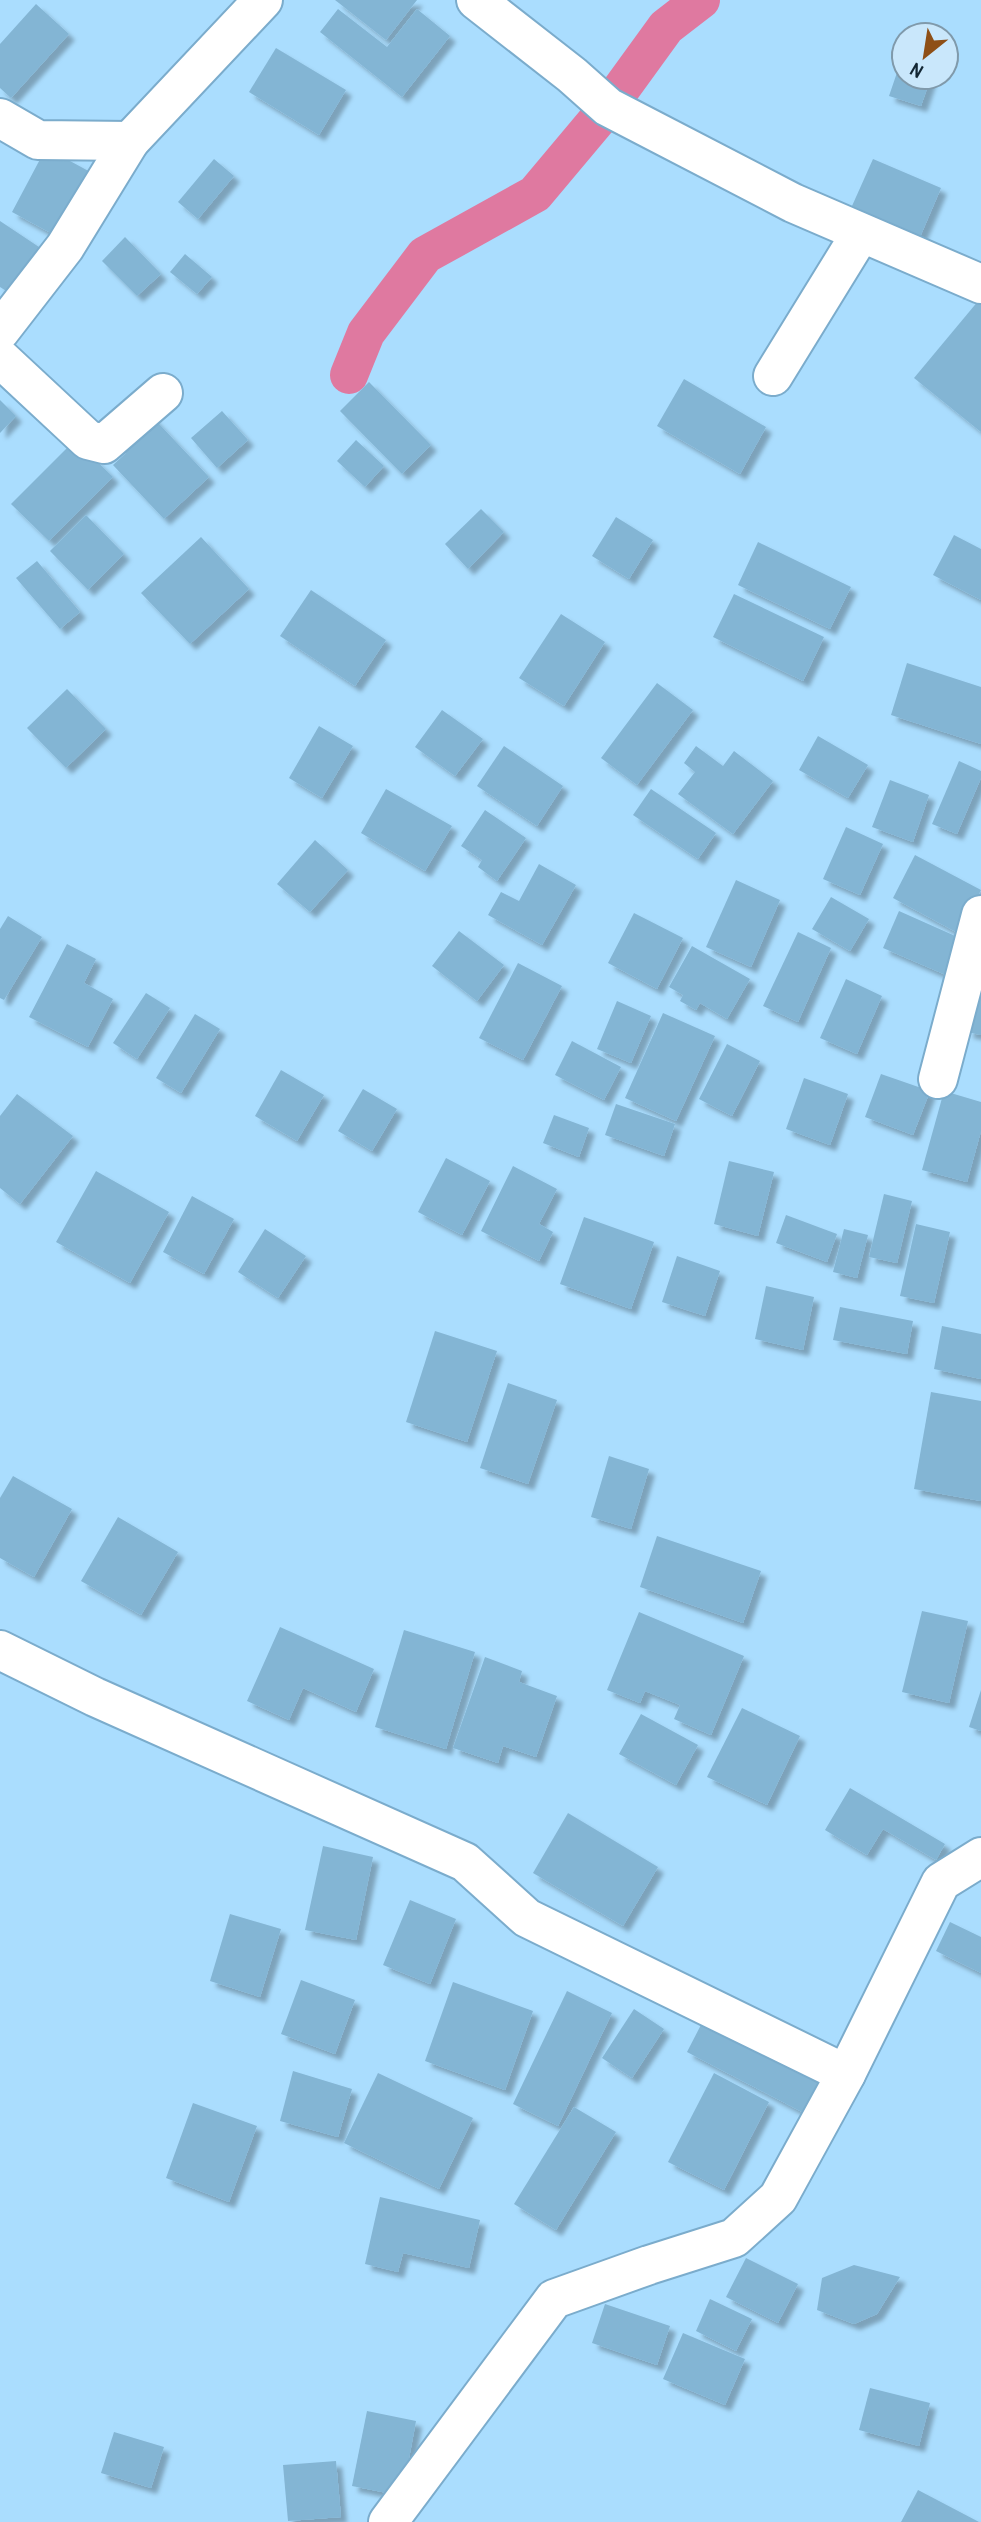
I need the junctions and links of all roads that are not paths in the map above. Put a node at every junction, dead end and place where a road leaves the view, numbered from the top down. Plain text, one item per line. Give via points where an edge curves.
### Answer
1 (263, 0) edge
2 (477, 0) edge
3 (0, 118) edge
4 (130, 141) junction
5 (861, 233) junction
6 (981, 284) edge
7 (0, 331) edge
8 (0, 358) edge
9 (773, 376) dead end
10 (163, 393) dead end
11 (981, 915) edge
12 (937, 1079) dead end
13 (0, 1650) edge
14 (981, 1857) edge
15 (846, 2074) junction
16 (388, 2522) edge

1 - 4 street
2 - 5 street via 608,107
3 - 4 street via 38,140
4 - 7 street via 65,247
5 - 6 street
5 - 9 street
8 - 10 street via 88,440 97,443 104,444
11 - 12 street
13 - 15 street via 465,1862 527,1918
14 - 15 street via 941,1882
15 - 16 street via 778,2198 734,2238 554,2299

